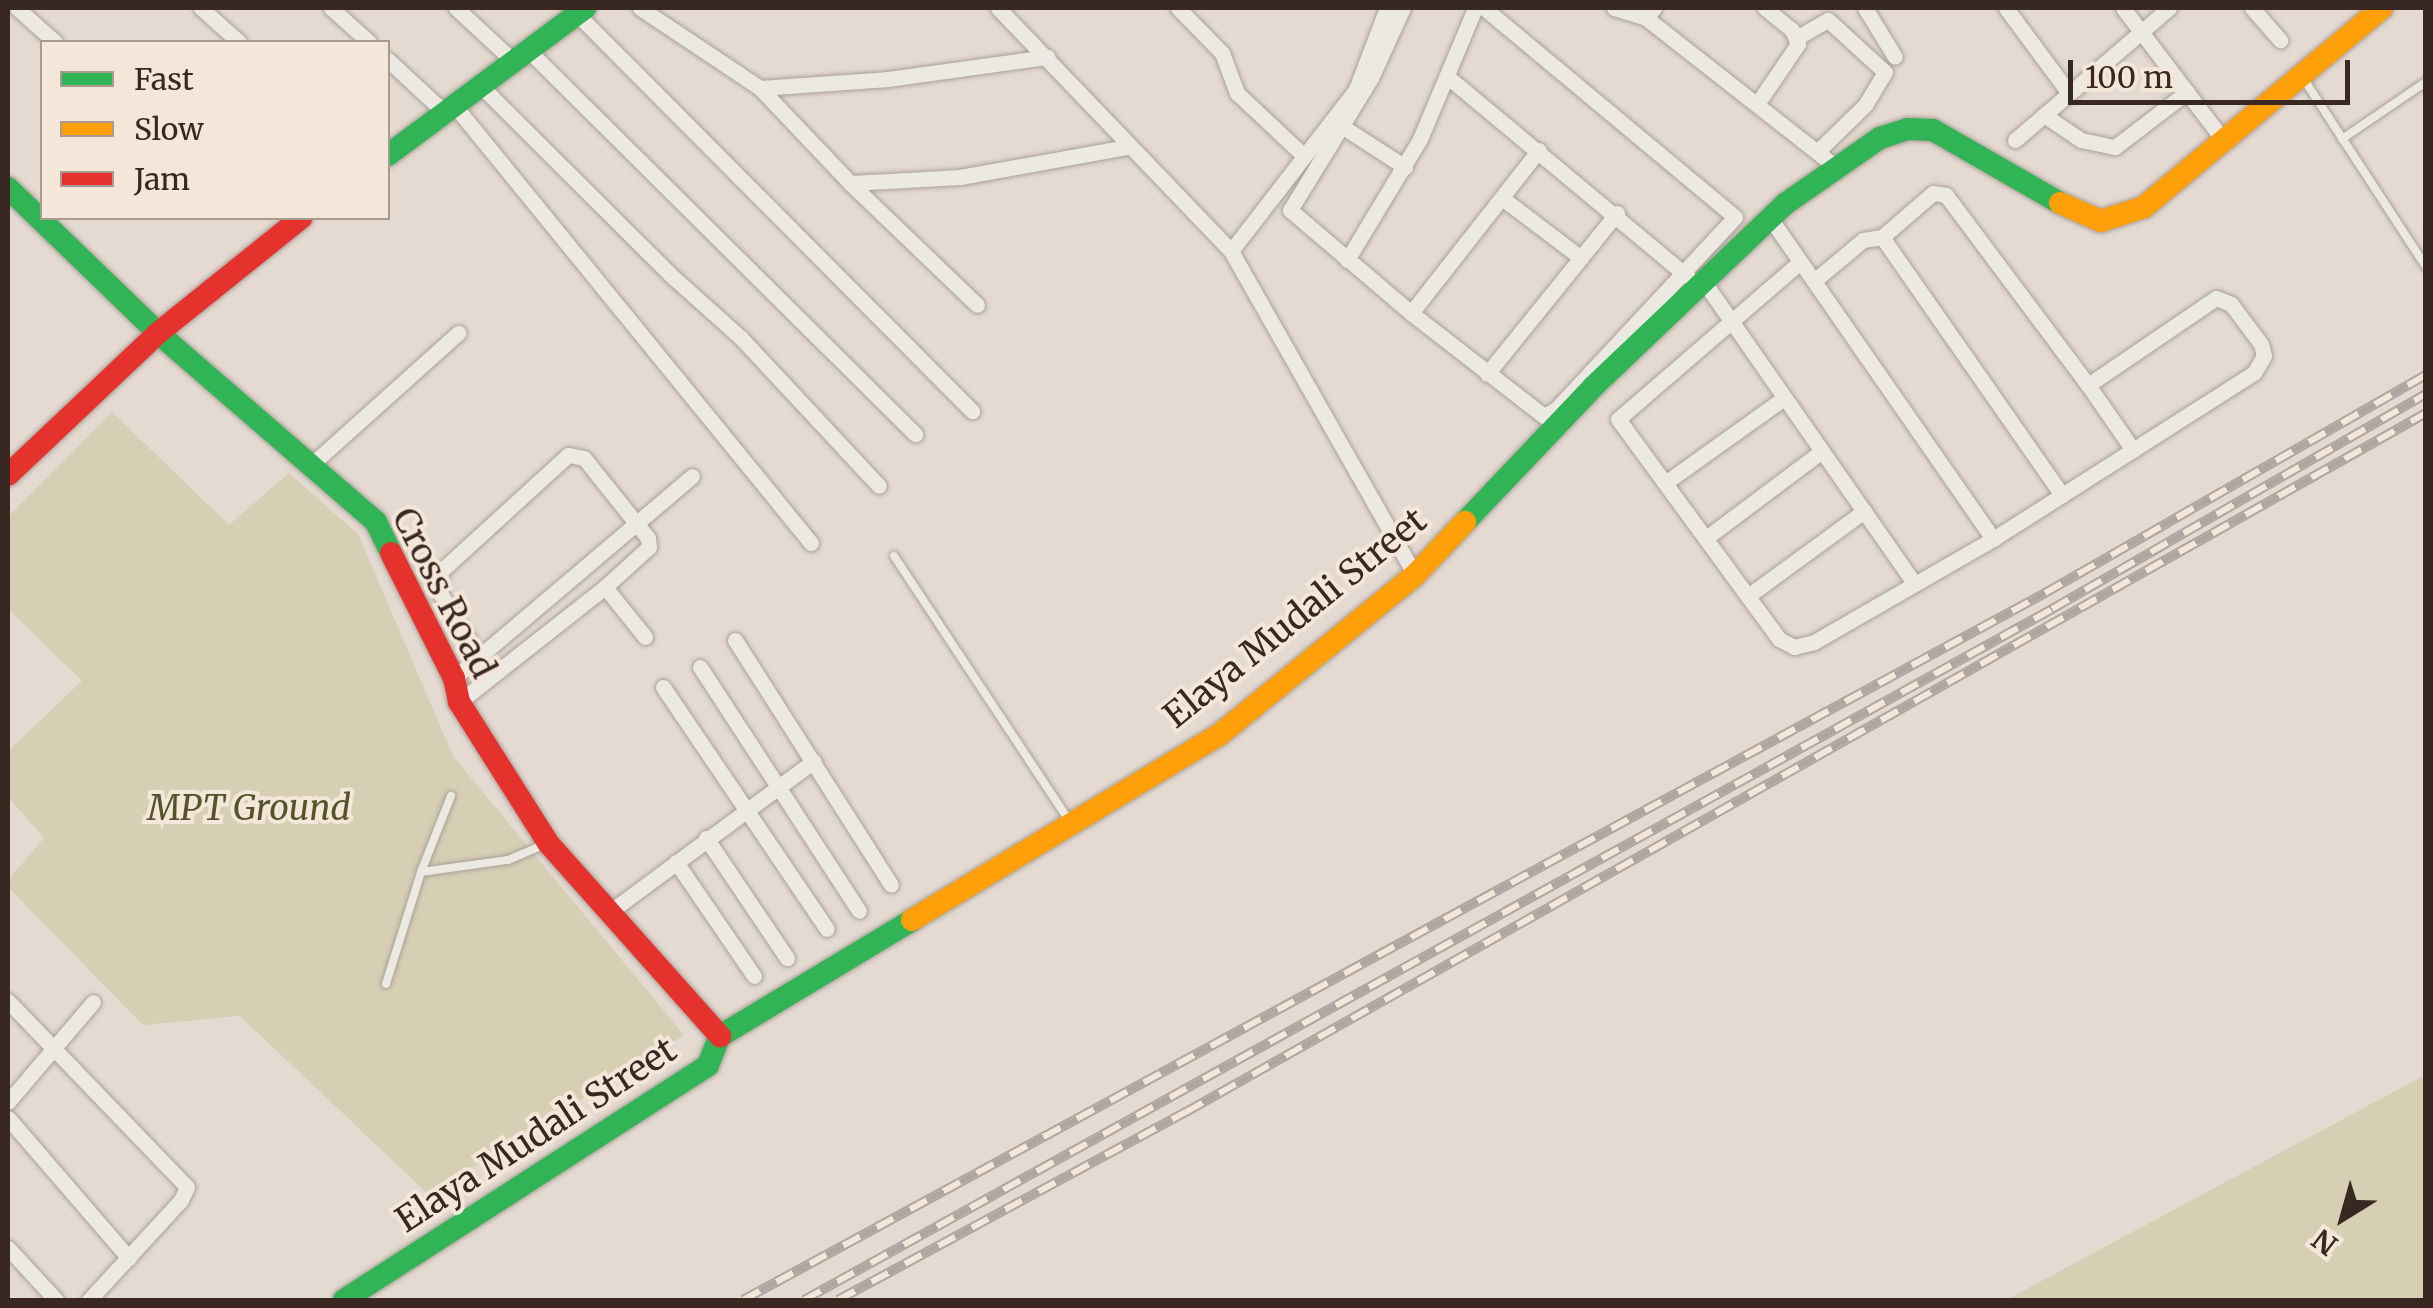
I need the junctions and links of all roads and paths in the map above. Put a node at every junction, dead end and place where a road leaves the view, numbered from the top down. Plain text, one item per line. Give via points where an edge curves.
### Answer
1 (17, 8) edge
2 (331, 8) edge
3 (456, 8) edge
4 (640, 8) edge
5 (998, 8) edge
6 (1178, 8) edge
7 (1388, 8) edge
8 (1403, 8) edge
9 (1475, 8) edge
10 (1484, 8) edge
11 (1614, 8) edge
12 (1865, 8) edge
13 (2006, 8) edge
14 (2124, 8) edge
15 (2168, 8) edge
16 (2252, 8) edge
17 (2382, 8) edge
18 (210, 10) edge
19 (578, 10) edge
20 (1778, 11) edge
21 (1650, 13) edge
22 (2141, 30) junction
23 (1798, 37) junction
24 (53, 40) edge
25 (236, 40) edge
26 (367, 40) edge
27 (2280, 40) dead end
28 (519, 54) junction
29 (1047, 57) junction
30 (1896, 57) dead end
31 (390, 62) edge
32 (2301, 75) junction
33 (1449, 78) junction
34 (2426, 82) edge
35 (481, 86) junction
36 (760, 88) junction
37 (2187, 92) junction
38 (2069, 93) junction
39 (1757, 104) junction
40 (448, 108) junction
41 (2044, 115) junction
42 (1343, 127) junction
43 (2342, 138) junction
44 (2015, 140) dead end
45 (2224, 141) junction
46 (1126, 147) junction
47 (1539, 150) junction
48 (1818, 150) junction
49 (390, 153) edge
50 (1304, 156) junction
51 (1405, 167) junction
52 (1837, 168) junction
53 (850, 182) junction
54 (8, 188) edge
55 (1502, 198) junction
56 (1617, 213) junction
57 (1770, 218) junction
58 (40, 219) edge
59 (41, 220) edge
60 (298, 220) edge
61 (1882, 237) junction
62 (1231, 251) junction
63 (1580, 258) junction
64 (1347, 260) junction
65 (1800, 262) junction
66 (2426, 267) edge
67 (1695, 280) junction
68 (1814, 281) junction
69 (978, 305) dead end
70 (1412, 313) junction
71 (1732, 321) junction
72 (158, 332) junction
73 (458, 333) dead end
74 (1486, 374) junction
75 (2088, 385) junction
76 (1784, 398) junction
77 (972, 411) dead end
78 (915, 434) dead end
79 (2133, 450) junction
80 (1822, 451) junction
81 (311, 465) junction
82 (8, 475) edge
83 (692, 476) dead end
84 (1665, 483) junction
85 (879, 486) dead end
86 (2062, 495) junction
87 (1864, 512) junction
88 (636, 525) junction
89 (1706, 538) junction
90 (1993, 539) junction
91 (811, 543) dead end
92 (894, 556) dead end
93 (1415, 575) junction
94 (1914, 584) junction
95 (606, 587) junction
96 (1748, 596) junction
97 (645, 637) dead end
98 (735, 640) dead end
99 (481, 658) junction
100 (700, 668) dead end
101 (491, 676) junction
102 (454, 678) junction
103 (663, 687) dead end
104 (459, 702) junction
105 (814, 761) junction
106 (780, 786) junction
107 (451, 796) dead end
108 (748, 808) junction
109 (1072, 824) junction
110 (706, 838) junction
111 (548, 843) junction
112 (676, 862) junction
113 (421, 872) junction
114 (892, 885) dead end
115 (611, 910) junction
116 (859, 911) dead end
117 (827, 929) dead end
118 (786, 958) dead end
119 (754, 976) dead end
120 (386, 984) dead end
121 (8, 1001) edge
122 (93, 1002) dead end
123 (720, 1036) junction
124 (52, 1051) junction
125 (8, 1102) edge
126 (8, 1118) edge
127 (8, 1248) edge
128 (129, 1258) junction
129 (56, 1300) edge
130 (89, 1300) edge
131 (344, 1300) edge

1 - 24 street
2 - 26 street
3 - 28 street
4 - 36 street
5 - 29 street
6 - 50 street via 1222,53 1238,93
7 - 50 street via 1356,89
8 - 42 street
9 - 33 street
10 - 67 street via 1734,217
11 - 21 street
12 - 30 street
13 - 38 street
14 - 22 street
15 - 22 street
16 - 27 street
17 - 32 street, Elaya Mudali Street
18 - 25 street
19 - 28 street
19 - 77 street
20 - 23 street
21 - 39 street
22 - 37 street
22 - 38 street
23 - 39 street
23 - 48 street via 1828,20 1885,72 1866,104
28 - 35 street
28 - 78 street
29 - 36 street via 888,80
29 - 46 street
31 - 40 street
32 - 43 lane
32 - 45 street, Elaya Mudali Street
33 - 47 street
33 - 51 street
34 - 43 lane
35 - 40 street
35 - 85 street via 742,338
36 - 53 street
37 - 41 street via 2115,147 2082,140
37 - 45 street
38 - 41 street
39 - 48 street
40 - 49 street
40 - 91 street
41 - 44 street
42 - 51 street
42 - 64 street via 1290,210
43 - 66 lane
45 - 52 street, Elaya Mudali Street via 2144,207 2101,221 1932,130 1880,138
46 - 53 street via 960,176
46 - 62 street
47 - 55 street
47 - 56 street
48 - 52 street
50 - 62 street
51 - 64 street
52 - 57 street, Elaya Mudali Street
53 - 69 street
54 - 58 street, Cross Road
55 - 63 street
55 - 70 street
56 - 63 street
56 - 67 street
57 - 65 street
57 - 67 street, Elaya Mudali Street
59 - 72 street, Cross Road
60 - 72 street
61 - 68 street via 1863,240
61 - 75 street via 1934,194 1953,200
61 - 86 street
62 - 93 street
63 - 74 street
64 - 70 street
65 - 68 street
65 - 71 street
67 - 71 street
67 - 74 street via 1549,414 1538,414
67 - 93 street, Elaya Mudali Street
68 - 90 street
70 - 74 street
71 - 76 street
71 - 84 street via 1618,418
72 - 81 street, Cross Road
72 - 82 street
73 - 81 street
75 - 79 street
75 - 79 street via 2216,298 2231,304 2261,344 2264,356 2254,373
76 - 80 street
76 - 84 street
79 - 86 street
80 - 87 street
80 - 89 street
81 - 102 street, Cross Road via 376,522
83 - 88 street
84 - 89 street
86 - 90 street
87 - 94 street
87 - 96 street
88 - 95 street via 649,547
88 - 99 street
88 - 99 street via 584,458 568,456 441,571 440,594
89 - 96 street
90 - 94 street
92 - 109 lane
93 - 109 street, Elaya Mudali Street via 1218,735
94 - 96 street via 1794,647 1779,638
95 - 97 street
95 - 101 street
98 - 105 street
99 - 101 street
99 - 102 street
100 - 106 street
101 - 104 street
102 - 104 street, Cross Road
103 - 108 street
104 - 111 street, Cross Road
105 - 106 street
105 - 114 street
106 - 108 street
106 - 116 street
107 - 113 lane
108 - 110 street
108 - 117 street
109 - 123 street, Elaya Mudali Street
110 - 112 street
110 - 118 street
111 - 113 lane via 508,860
111 - 115 street, Cross Road
112 - 115 street
112 - 119 street
113 - 120 lane
115 - 123 street, Cross Road
121 - 124 street
122 - 124 street
123 - 131 street, Elaya Mudali Street via 708,1064
124 - 125 street
124 - 128 street via 187,1187
126 - 128 street
127 - 129 street
128 - 130 street

